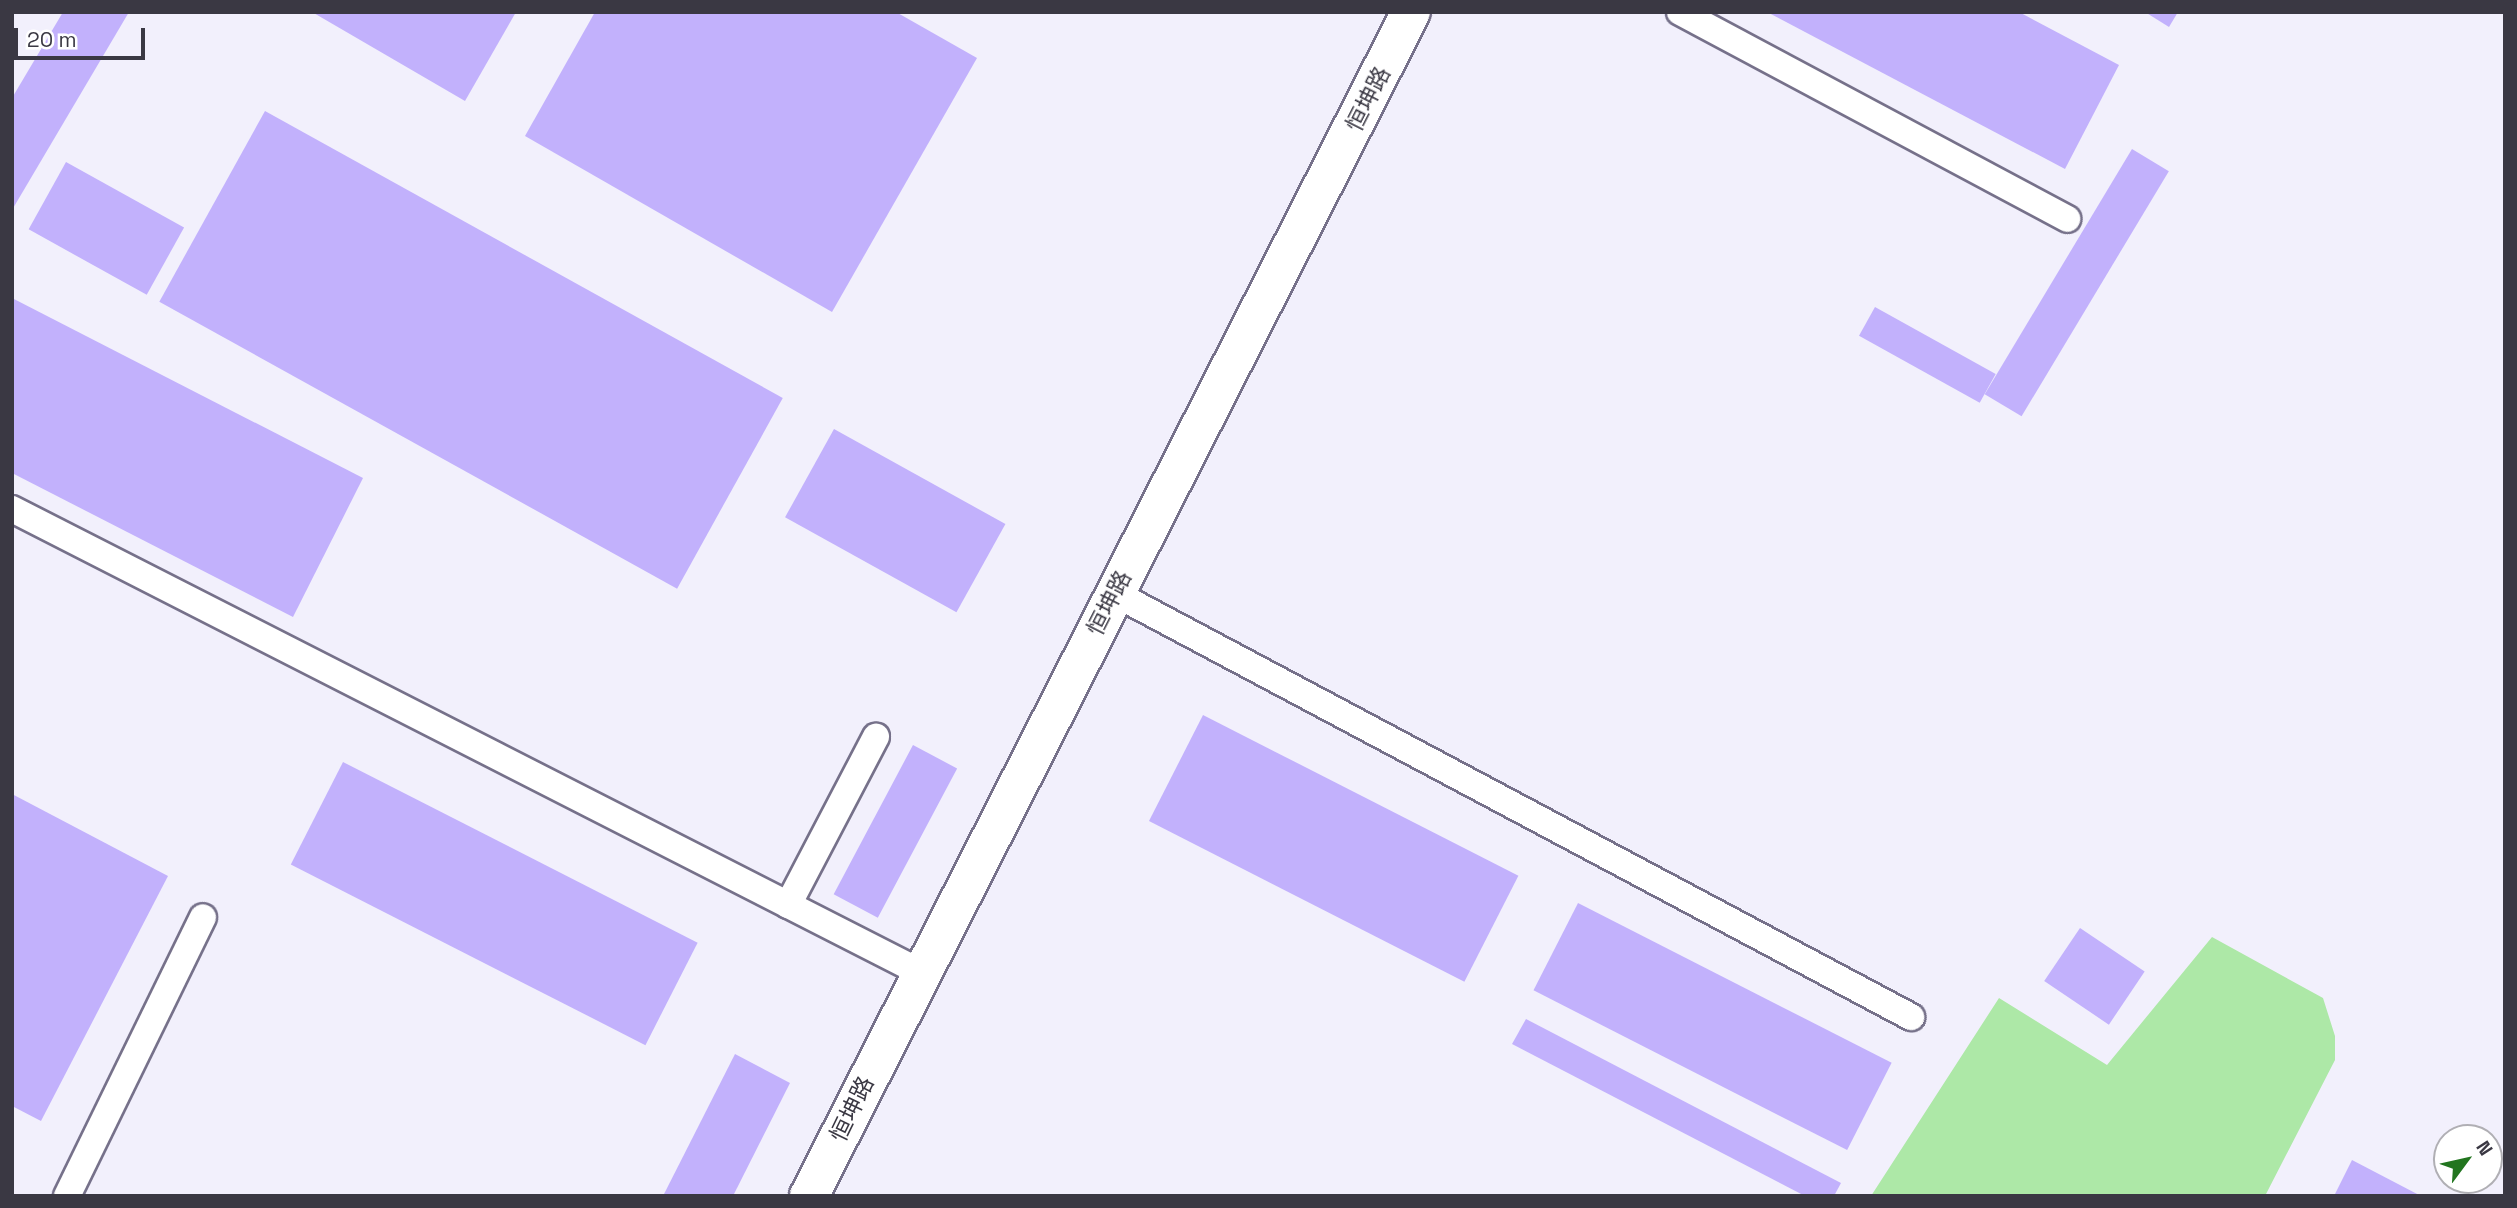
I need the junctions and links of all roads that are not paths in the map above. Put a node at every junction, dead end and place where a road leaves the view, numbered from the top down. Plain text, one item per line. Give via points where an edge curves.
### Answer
1 (1411, 12) edge
2 (1680, 12) edge
3 (2067, 219) dead end
4 (12, 509) edge
5 (1114, 593) junction
6 (876, 737) dead end
7 (788, 905) junction
8 (203, 917) dead end
9 (920, 972) junction
10 (1911, 1017) dead end
11 (67, 1196) edge
12 (809, 1196) edge

1 - 5 street, 恒坤路
2 - 3 lane
4 - 7 lane
5 - 9 street, 恒坤路
5 - 10 lane
6 - 7 lane
7 - 9 lane
8 - 11 lane
9 - 12 street, 恒坤路

